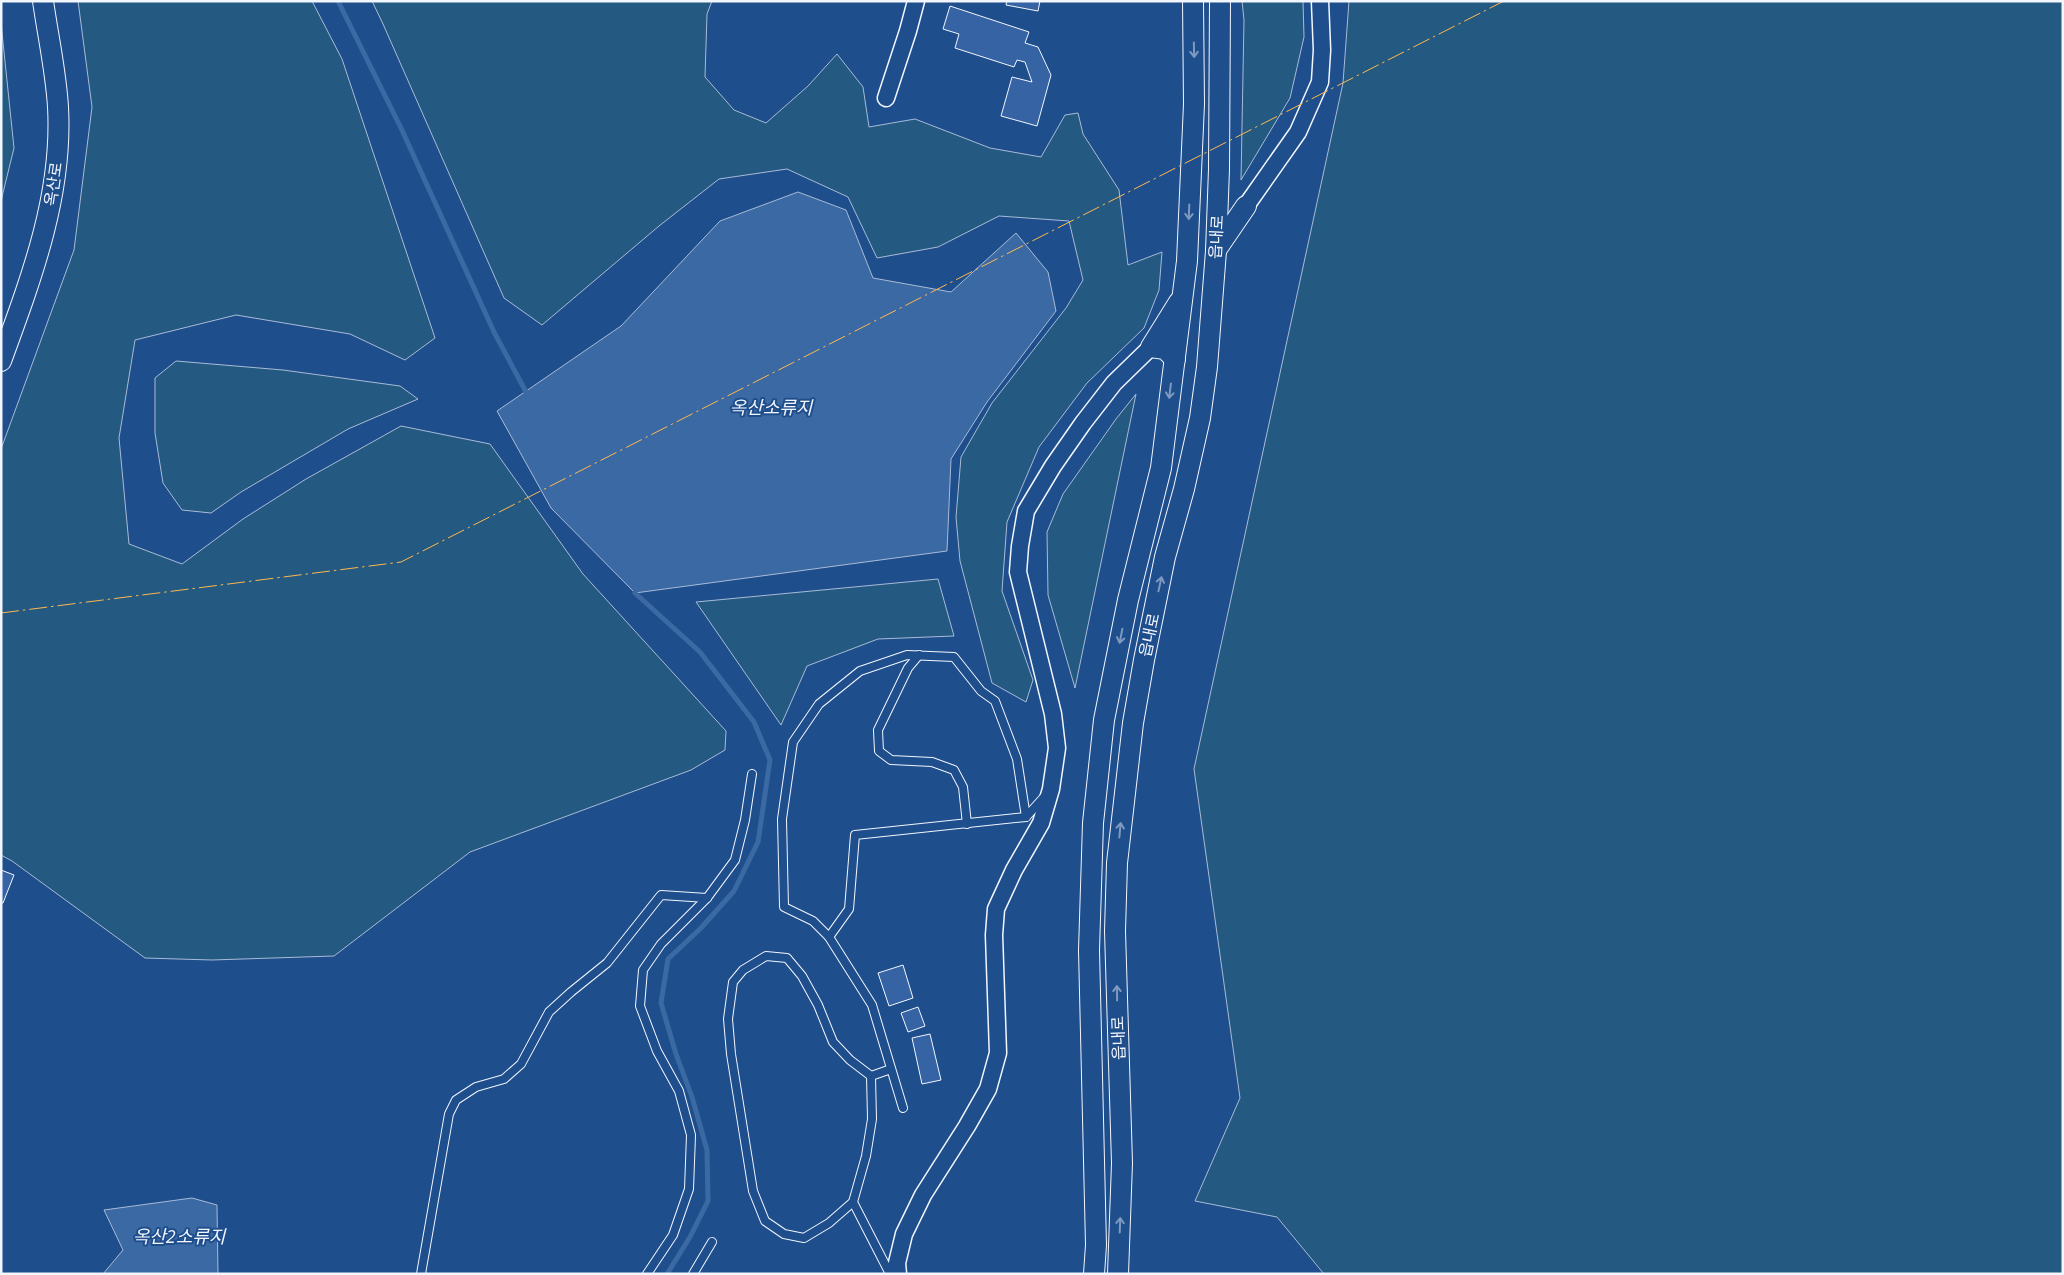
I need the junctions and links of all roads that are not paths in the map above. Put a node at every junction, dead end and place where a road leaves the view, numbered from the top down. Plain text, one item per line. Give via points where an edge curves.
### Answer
1 (43, 1) edge
2 (916, 1) edge
3 (1193, 1) edge
4 (1220, 1) edge
5 (1320, 1) edge
6 (886, 98) dead end
7 (1217, 206) junction
8 (1246, 206) junction
9 (1216, 251) junction
10 (1183, 297) junction
11 (1151, 347) junction
12 (1175, 359) junction
13 (1, 361) edge
14 (919, 655) junction
15 (752, 774) dead end
16 (1051, 789) junction
17 (1026, 817) junction
18 (967, 824) junction
19 (707, 898) junction
20 (829, 937) junction
21 (891, 1069) junction
22 (871, 1076) junction
23 (902, 1108) dead end
24 (853, 1202) junction
25 (712, 1242) dead end
26 (1096, 1245) junction
27 (421, 1274) edge
28 (647, 1274) edge
29 (693, 1274) edge
30 (890, 1274) edge
31 (898, 1274) edge
32 (1079, 1274) edge
33 (1094, 1274) edge
34 (1118, 1274) edge

1 - 13 street, 옥산로 via 58,106 58,147 42,245
2 - 6 street
3 -> 10 street, 읍내로 via 1194,104
4 - 7 street, 읍내로
5 - 8 street via 1320,82 1298,132
7 - 8 street
7 - 9 street, 읍내로
8 - 9 street
34 -> 9 street, 읍내로 via 1122,1163 1115,931 1117,863 1133,723 1144,660 1165,557 1200,418
10 - 11 street
10 - 12 street, 읍내로
11 - 12 street via 1165,349
11 - 16 street via 1114,383 1083,423 1026,511 1018,572 1053,714 1057,748
12 -> 26 street, 읍내로 via 1160,468 1128,600 1104,720 1093,822 1089,950
14 - 17 lane via 954,657 981,691 995,701 1018,759
14 - 18 lane via 908,668 878,730 878,751 891,760 932,762 954,770 963,787
14 - 20 lane via 907,655 860,671 819,704 793,742 782,819 784,907 813,921
15 - 19 lane via 735,860
16 - 17 lane
16 - 31 street via 1041,823 996,909 998,1053 988,1089 923,1195 904,1234 897,1263
17 - 18 lane
18 - 20 lane via 854,835 849,909
19 - 27 lane via 661,895 607,963 550,1012 521,1064 504,1079 476,1087 456,1100 449,1114
19 - 28 lane via 661,944 643,970 640,1006 657,1051 679,1091 691,1135 689,1190 673,1235
20 - 21 lane via 872,1005
21 - 22 lane
21 - 23 lane
22 - 24 lane via 872,1119
22 - 24 lane via 833,1042 806,983 787,958 766,956 743,970 733,982 728,1019 731,1054 753,1191 765,1221 784,1234 804,1238 829,1223
24 - 30 lane
25 - 29 lane
26 - 32 street
26 - 33 street, 읍내로

